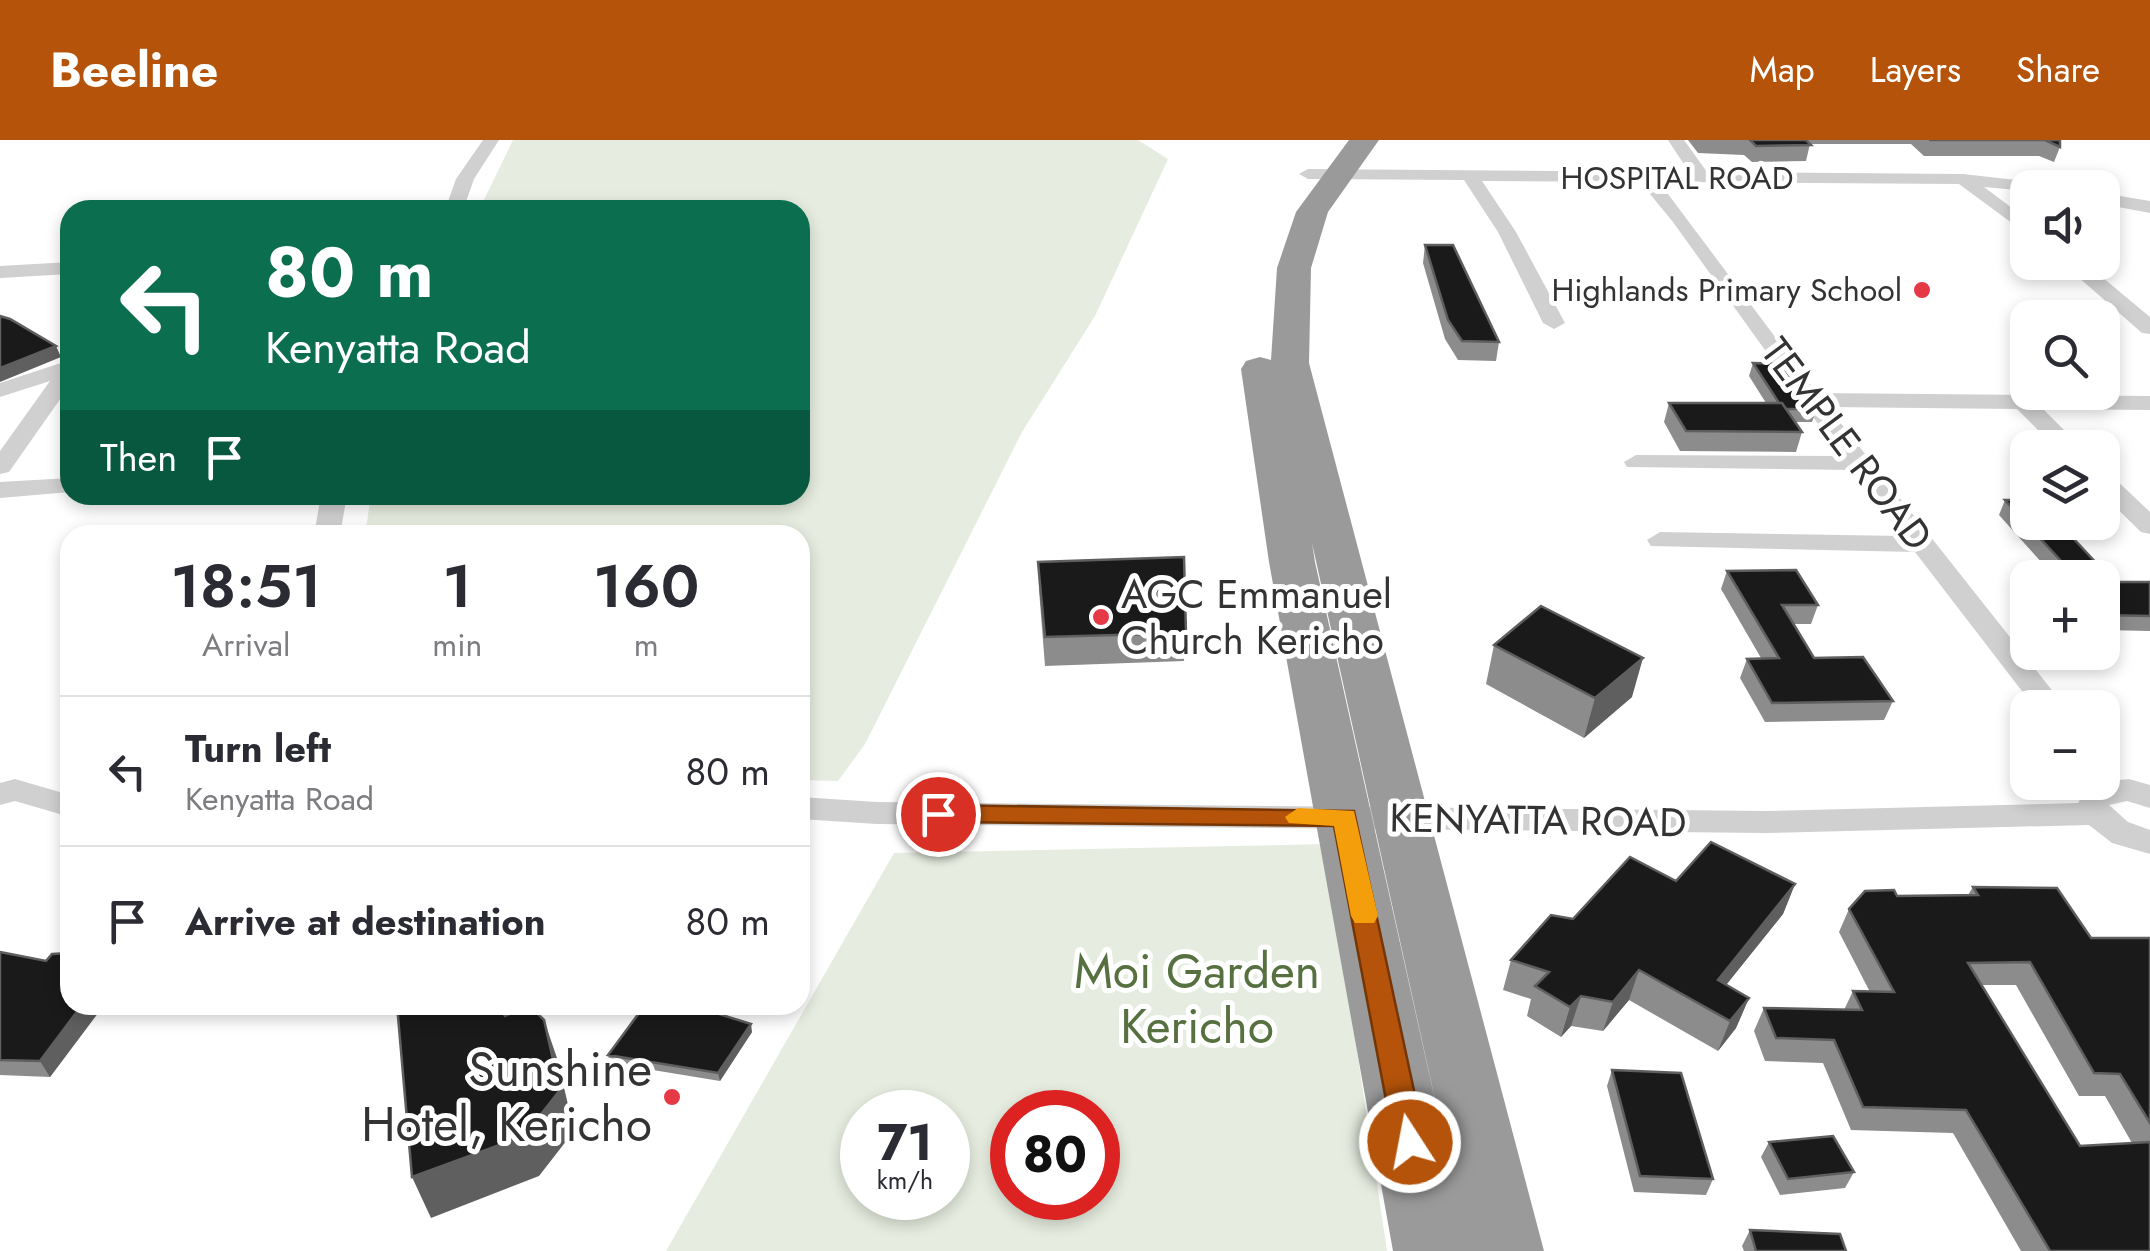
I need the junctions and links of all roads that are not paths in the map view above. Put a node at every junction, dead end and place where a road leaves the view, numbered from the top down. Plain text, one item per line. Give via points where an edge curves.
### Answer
1 (491, 140) edge
2 (1676, 140) edge
3 (1335, 157) edge
4 (1471, 176) junction
5 (1646, 178) junction
6 (1702, 178) junction
7 (1963, 180) junction
8 (2010, 185) edge
9 (458, 200) edge
10 (2120, 201) edge
11 (2150, 207) edge
12 (2010, 215) edge
13 (60, 269) edge
14 (0, 272) edge
15 (2092, 280) edge
16 (1554, 323) dead end
17 (2150, 328) edge
18 (60, 370) edge
19 (60, 383) edge
20 (0, 390) edge
21 (1810, 400) junction
22 (2120, 402) edge
23 (2150, 402) edge
24 (2010, 404) edge
25 (2031, 410) edge
26 (2052, 430) edge
27 (1636, 462) dead end
28 (1859, 462) junction
29 (0, 468) edge
30 (60, 486) edge
31 (0, 490) edge
32 (2120, 497) edge
33 (2150, 526) edge
34 (1660, 540) dead end
35 (1923, 544) junction
36 (2037, 690) edge
37 (0, 794) edge
38 (2120, 794) edge
39 (2150, 797) edge
40 (2015, 800) edge
41 (2107, 800) edge
42 (60, 803) edge
43 (810, 809) edge
44 (1345, 817) junction
45 (1404, 819) junction
46 (2150, 842) edge
47 (1432, 1251) edge
48 (1506, 1251) edge

1 - 9 street
2 - 6 street
3 - 4 street, HOSPITAL ROAD
3 - 44 highway via 1264,266 1256,310 1280,497
3 - 45 highway via 1294,268 1290,363
4 - 5 street, HOSPITAL ROAD
4 - 16 street
5 - 6 street, HOSPITAL ROAD
5 - 21 street, TEMPLE ROAD
6 - 7 street, HOSPITAL ROAD
7 - 8 street, HOSPITAL ROAD
7 - 12 street
10 - 11 street
13 - 14 street
15 - 17 street
18 - 20 street
19 - 29 street
21 - 24 street
21 - 28 street, TEMPLE ROAD
22 - 23 street
25 - 26 street
27 - 28 street
28 - 35 street, TEMPLE ROAD
30 - 31 street
32 - 33 street
34 - 35 street
35 - 36 street, TEMPLE ROAD
37 - 42 street via 15,790
38 - 39 street, KENYATTA ROAD
40 - 45 street, KENYATTA ROAD via 1766,822
41 - 46 street via 2114,830
43 - 44 street, KENYATTA ROAD
44 - 45 street, KENYATTA ROAD
44 - 47 highway
45 - 48 highway

